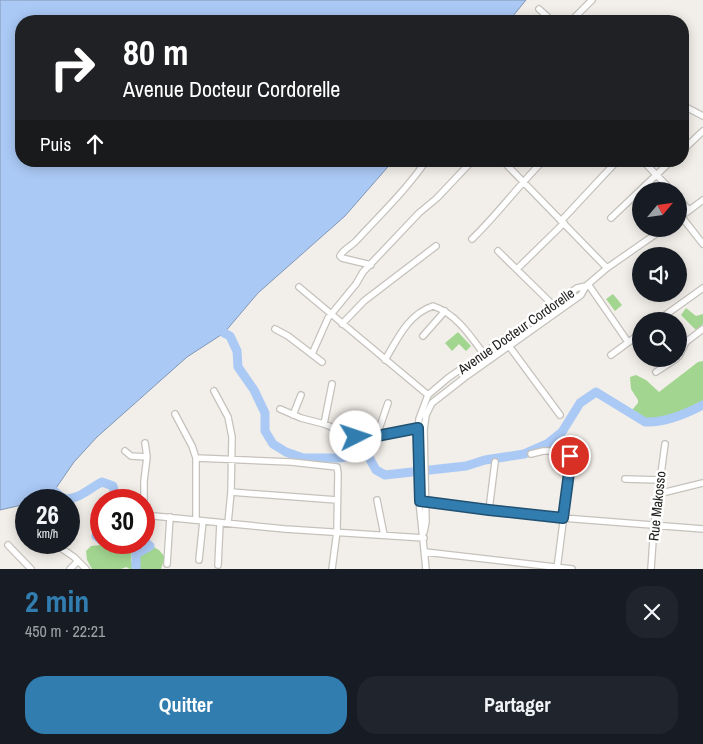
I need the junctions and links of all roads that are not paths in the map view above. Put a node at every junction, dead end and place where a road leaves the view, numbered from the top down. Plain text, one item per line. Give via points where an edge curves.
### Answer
1 (592, 0) edge
2 (539, 9) dead end
3 (546, 15) edge
4 (577, 15) edge
5 (689, 109) edge
6 (703, 116) edge
7 (703, 131) edge
8 (689, 144) edge
9 (422, 167) edge
10 (466, 167) edge
11 (509, 167) edge
12 (537, 167) edge
13 (612, 167) edge
14 (649, 167) edge
15 (665, 167) edge
16 (656, 175) junction
17 (523, 182) junction
18 (663, 182) edge
19 (703, 200) edge
20 (689, 210) edge
21 (612, 218) dead end
22 (562, 222) junction
23 (688, 226) edge
24 (650, 238) edge
25 (472, 239) dead end
26 (703, 244) edge
27 (436, 246) dead end
28 (498, 251) dead end
29 (371, 265) junction
30 (607, 268) junction
31 (517, 269) junction
32 (587, 285) junction
33 (300, 287) dead end
34 (703, 288) edge
35 (552, 304) junction
36 (445, 311) junction
37 (670, 312) edge
38 (331, 314) junction
39 (342, 324) junction
40 (703, 329) edge
41 (275, 330) dead end
42 (423, 336) dead end
43 (632, 339) edge
44 (687, 341) edge
45 (628, 342) junction
46 (509, 346) junction
47 (483, 353) junction
48 (312, 354) junction
49 (610, 355) dead end
50 (385, 360) junction
51 (322, 362) dead end
52 (664, 367) edge
53 (656, 372) dead end
54 (332, 384) dead end
55 (214, 391) dead end
56 (301, 395) dead end
57 (428, 395) junction
58 (388, 402) dead end
59 (280, 409) dead end
60 (176, 414) dead end
61 (293, 415) junction
62 (560, 415) dead end
63 (324, 424) junction
64 (418, 428) junction
65 (377, 436) junction
66 (146, 443) dead end
67 (665, 444) dead end
68 (125, 451) dead end
69 (531, 454) dead end
70 (147, 457) junction
71 (196, 458) junction
72 (232, 458) junction
73 (495, 462) dead end
74 (422, 465) junction
75 (625, 479) dead end
76 (660, 480) junction
77 (703, 482) edge
78 (231, 492) junction
79 (658, 494) junction
80 (337, 500) junction
81 (377, 500) dead end
82 (422, 501) junction
83 (489, 510) junction
84 (170, 517) junction
85 (563, 518) junction
86 (196, 520) junction
87 (203, 521) junction
88 (220, 523) junction
89 (228, 523) junction
90 (654, 526) junction
91 (703, 529) edge
92 (336, 531) junction
93 (384, 535) junction
94 (423, 536) junction
95 (8, 545) dead end
96 (425, 552) junction
97 (68, 554) edge
98 (199, 560) dead end
99 (78, 561) junction
100 (167, 564) dead end
101 (218, 564) dead end
102 (557, 568) edge
103 (31, 569) edge
104 (70, 569) edge
105 (86, 569) edge
106 (332, 569) edge
107 (426, 569) edge
108 (572, 569) edge
109 (651, 569) edge

1 - 4 street
2 - 3 street
5 - 6 street
7 - 8 street
9 - 29 street via 408,187 355,243 341,253 342,258
10 - 29 street via 413,218
11 - 17 street
12 - 17 street
13 - 22 street
14 - 16 street
15 - 16 street
16 - 18 street
16 - 21 street
17 - 22 street
17 - 25 street
19 - 20 street
22 - 30 street
22 - 31 street
23 - 26 street
24 - 30 street, Avenue Docteur Cordorelle
27 - 39 street via 364,301
28 - 31 street
29 - 38 street
30 - 32 street, Avenue Docteur Cordorelle
31 - 35 street
32 - 35 street, Avenue Docteur Cordorelle
32 - 45 street
32 - 46 street via 581,295
33 - 38 street
34 - 37 street
35 - 47 street, Avenue Docteur Cordorelle
36 - 42 street
36 - 47 street
36 - 50 street via 433,306 413,318
38 - 39 street
38 - 48 street
39 - 50 street
40 - 44 street
41 - 48 street
43 - 45 street
45 - 49 street
46 - 62 street
46 - 74 street via 432,403 425,422
47 - 57 street, Avenue Docteur Cordorelle
48 - 51 street
50 - 57 street
52 - 53 street
54 - 63 street
55 - 72 street via 231,428
56 - 61 street
57 - 64 street
58 - 65 street
59 - 61 street
60 - 71 street
61 - 63 street
63 - 65 street via 356,437
64 - 65 street
64 - 74 street
66 - 70 street
67 - 76 street, Rue Makosso
68 - 70 street via 131,456
69 - 85 street via 564,451 570,456
70 - 84 street via 144,515
71 - 72 street
71 - 86 street
72 - 78 street
72 - 80 street via 337,467
73 - 83 street
74 - 82 street
75 - 76 street
76 - 79 street, Rue Makosso
77 - 79 street
78 - 80 street
78 - 89 street
79 - 90 street, Rue Makosso
80 - 92 street
81 - 93 street
82 - 83 street
82 - 94 street
83 - 85 street
84 - 86 street
84 - 100 street
85 - 90 street
85 - 102 street
86 - 87 street
87 - 88 street
87 - 98 street
88 - 89 street
88 - 101 street
89 - 92 street
90 - 91 street
90 - 109 street, Rue Makosso
92 - 93 street
92 - 106 street
93 - 94 street
94 - 96 street
95 - 103 street
96 - 102 street
96 - 107 street
97 - 99 street
99 - 104 street
99 - 105 street
102 - 108 street

